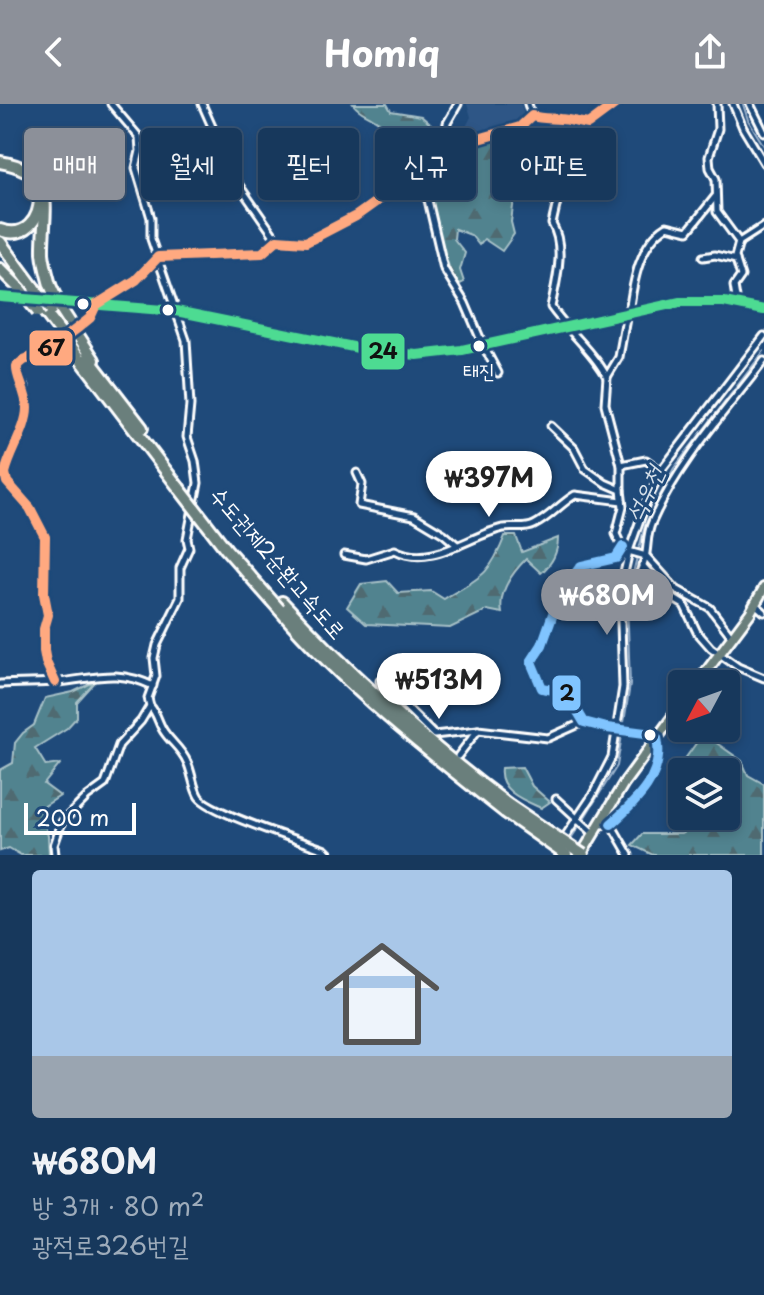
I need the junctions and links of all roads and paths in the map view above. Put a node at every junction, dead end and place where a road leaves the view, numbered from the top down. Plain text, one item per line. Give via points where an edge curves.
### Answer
1 (111, 104) edge
2 (202, 104) edge
3 (458, 104) edge
4 (528, 104) edge
5 (615, 104) edge
6 (717, 104) edge
7 (733, 104) edge
8 (750, 104) edge
9 (532, 116) junction
10 (573, 123) junction
11 (447, 128) edge
12 (764, 132) edge
13 (476, 140) edge
14 (764, 163) edge
15 (0, 164) edge
16 (715, 196) junction
17 (377, 200) edge
18 (428, 200) edge
19 (764, 226) edge
20 (0, 230) edge
21 (277, 240) junction
22 (0, 242) edge
23 (739, 242) junction
24 (0, 252) edge
25 (158, 257) junction
26 (703, 257) dead end
27 (736, 260) junction
28 (0, 269) edge
29 (27, 288) junction
30 (0, 297) edge
31 (737, 304) junction
32 (96, 305) junction
33 (764, 310) edge
34 (49, 311) junction
35 (180, 312) junction
36 (628, 313) junction
37 (79, 327) dead end
38 (566, 327) junction
39 (764, 336) edge
40 (57, 343) dead end
41 (483, 345) junction
42 (764, 361) edge
43 (498, 373) dead end
44 (607, 377) junction
45 (551, 426) dead end
46 (621, 465) junction
47 (661, 471) junction
48 (357, 473) dead end
49 (181, 486) junction
50 (621, 490) junction
51 (622, 501) junction
52 (458, 546) junction
53 (626, 549) junction
54 (344, 555) dead end
55 (644, 556) junction
56 (642, 565) junction
57 (764, 588) edge
58 (636, 604) dead end
59 (755, 604) junction
60 (764, 612) edge
61 (732, 638) junction
62 (720, 654) junction
63 (708, 670) edge
64 (764, 678) edge
65 (380, 681) dead end
66 (55, 682) junction
67 (0, 684) edge
68 (153, 686) junction
69 (150, 706) junction
70 (584, 722) junction
71 (668, 723) edge
72 (617, 729) junction
73 (478, 730) junction
74 (657, 738) junction
75 (458, 756) dead end
76 (556, 799) dead end
77 (508, 809) junction
78 (575, 818) junction
79 (611, 824) junction
80 (591, 828) junction
81 (55, 855) edge
82 (330, 855) edge
83 (554, 855) edge
84 (566, 855) edge
85 (582, 855) edge
86 (629, 855) edge

1 - 25 street via 139,137 136,168
2 - 21 street via 236,181
3 - 11 street
4 - 9 street
5 - 10 street via 588,124
6 - 16 street via 718,129 709,157
7 - 14 street
8 - 12 street
9 - 10 street
9 - 13 street via 520,127
10 - 38 street via 552,224 557,283 551,307
15 - 20 highway via 30,179 40,200 38,216 28,227 13,233
15 - 34 highway, bridge via 30,173 45,197
16 - 23 street via 721,220
16 - 36 street via 688,231 667,226 655,235 641,256
17 - 21 street via 306,242
18 - 41 street via 444,269
19 - 23 street
21 - 25 street via 262,253
22 - 29 highway
23 - 27 street
24 - 29 highway
25 - 32 street via 136,280
25 - 35 street
26 - 27 street
27 - 31 street via 741,276 734,286
28 - 29 highway
29 - 34 highway, bridge
30 - 32 street
31 - 33 street
31 - 36 street via 687,302
32 - 35 street
32 - 37 street
34 - 49 highway, 수도권제2순환고속도로
34 - 49 highway, 수도권제2순환고속도로 via 111,401
35 - 41 street via 387,353 440,354
35 - 68 street via 190,405 187,437 198,483 189,548 180,568 180,598 157,645
36 - 38 street
36 - 44 street via 619,357
38 - 41 street
38 - 44 street
39 - 47 street
40 - 66 street via 15,369 25,387 26,417 5,473 45,537 44,651
41 - 43 street
42 - 55 street via 671,485 651,524
44 - 46 street via 605,404
45 - 50 street via 574,448 585,469
46 - 47 street via 646,460
46 - 50 street
47 - 53 street
48 - 52 street via 362,484 359,505 414,516
49 - 77 highway, 수도권제2순환고속도로 via 281,605
50 - 51 street
51 - 52 street via 575,495 535,525 502,528
51 - 53 street via 616,534
52 - 54 street via 447,552 395,550 366,559
53 - 55 street
53 - 70 street via 616,558 581,566 560,594 533,656 531,667 542,688 566,692
53 - 72 street
55 - 56 street
55 - 61 street via 676,589 710,608
56 - 58 street via 634,585
56 - 62 street via 684,605 703,640
57 - 59 main road
59 - 60 street
59 - 61 main road
61 - 62 main road
62 - 63 main road
62 - 64 street
65 - 73 street via 434,735
66 - 67 street
66 - 68 street via 111,675
68 - 69 street
69 - 81 street via 119,745 105,784 62,822
69 - 82 street via 181,750 198,796 207,804
70 - 72 street
70 - 73 street via 548,738
71 - 74 main road
72 - 74 street
72 - 78 street via 604,775
73 - 75 street
74 - 79 street via 660,752 653,777
74 - 80 main road
76 - 78 street
77 - 84 highway, 수도권제2순환고속도로, bridge
77 - 85 highway, 수도권제2순환고속도로, bridge
78 - 80 street
78 - 83 street
79 - 80 street
79 - 86 street
80 - 85 main road

